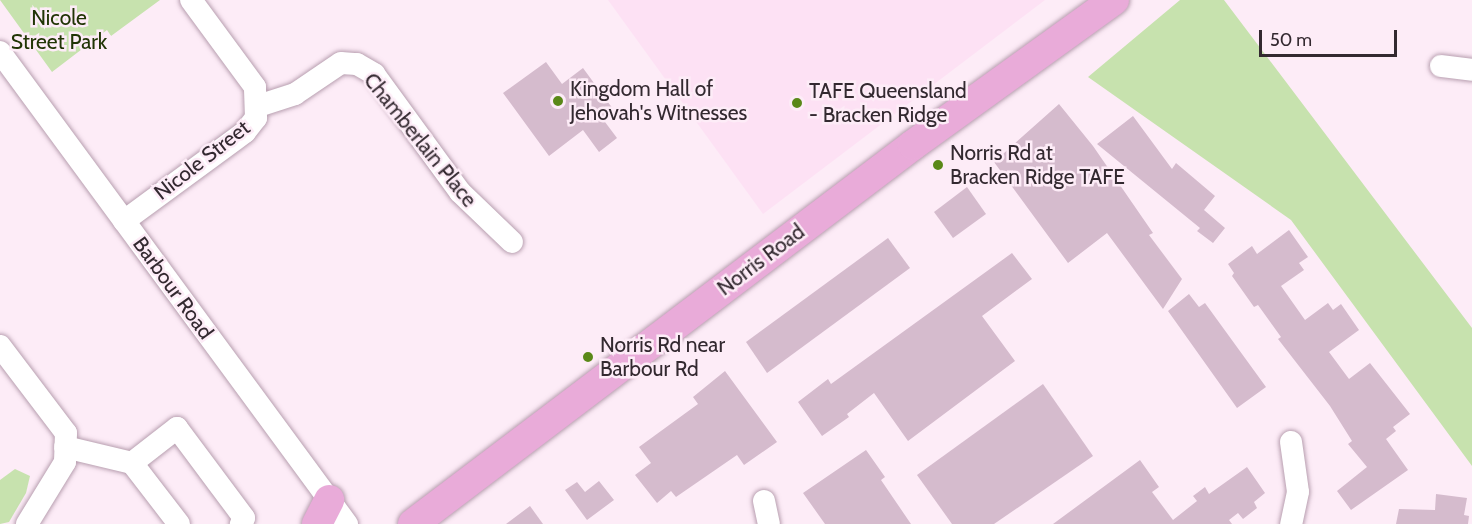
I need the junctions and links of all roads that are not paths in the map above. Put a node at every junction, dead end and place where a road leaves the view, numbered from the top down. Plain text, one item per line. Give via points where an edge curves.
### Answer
1 (191, 0) edge
2 (1114, 0) edge
3 (0, 52) edge
4 (1441, 66) dead end
5 (1472, 70) edge
6 (258, 106) junction
7 (123, 221) junction
8 (512, 242) dead end
9 (0, 346) edge
10 (1291, 442) dead end
11 (65, 447) junction
12 (132, 463) junction
13 (764, 501) dead end
14 (323, 512) edge
15 (27, 524) edge
16 (179, 524) edge
17 (241, 524) edge
18 (347, 524) edge
19 (413, 524) edge
20 (769, 524) edge
21 (1291, 524) edge

1 - 6 street, Nicole Street via 255,87
2 - 19 main road, Norris Road via 878,172
3 - 7 street, Barbour Road
4 - 5 street
6 - 7 street, Nicole Street via 256,118 245,132
6 - 8 street, Chamberlain Place via 295,94 341,63 357,64 374,74 460,192
7 - 14 street, Barbour Road
9 - 11 street via 66,433
10 - 21 street via 1298,492
11 - 12 street
11 - 15 street via 65,462
12 - 16 street
12 - 17 street via 177,428 244,518
13 - 20 street
14 - 18 street, Barbour Road

